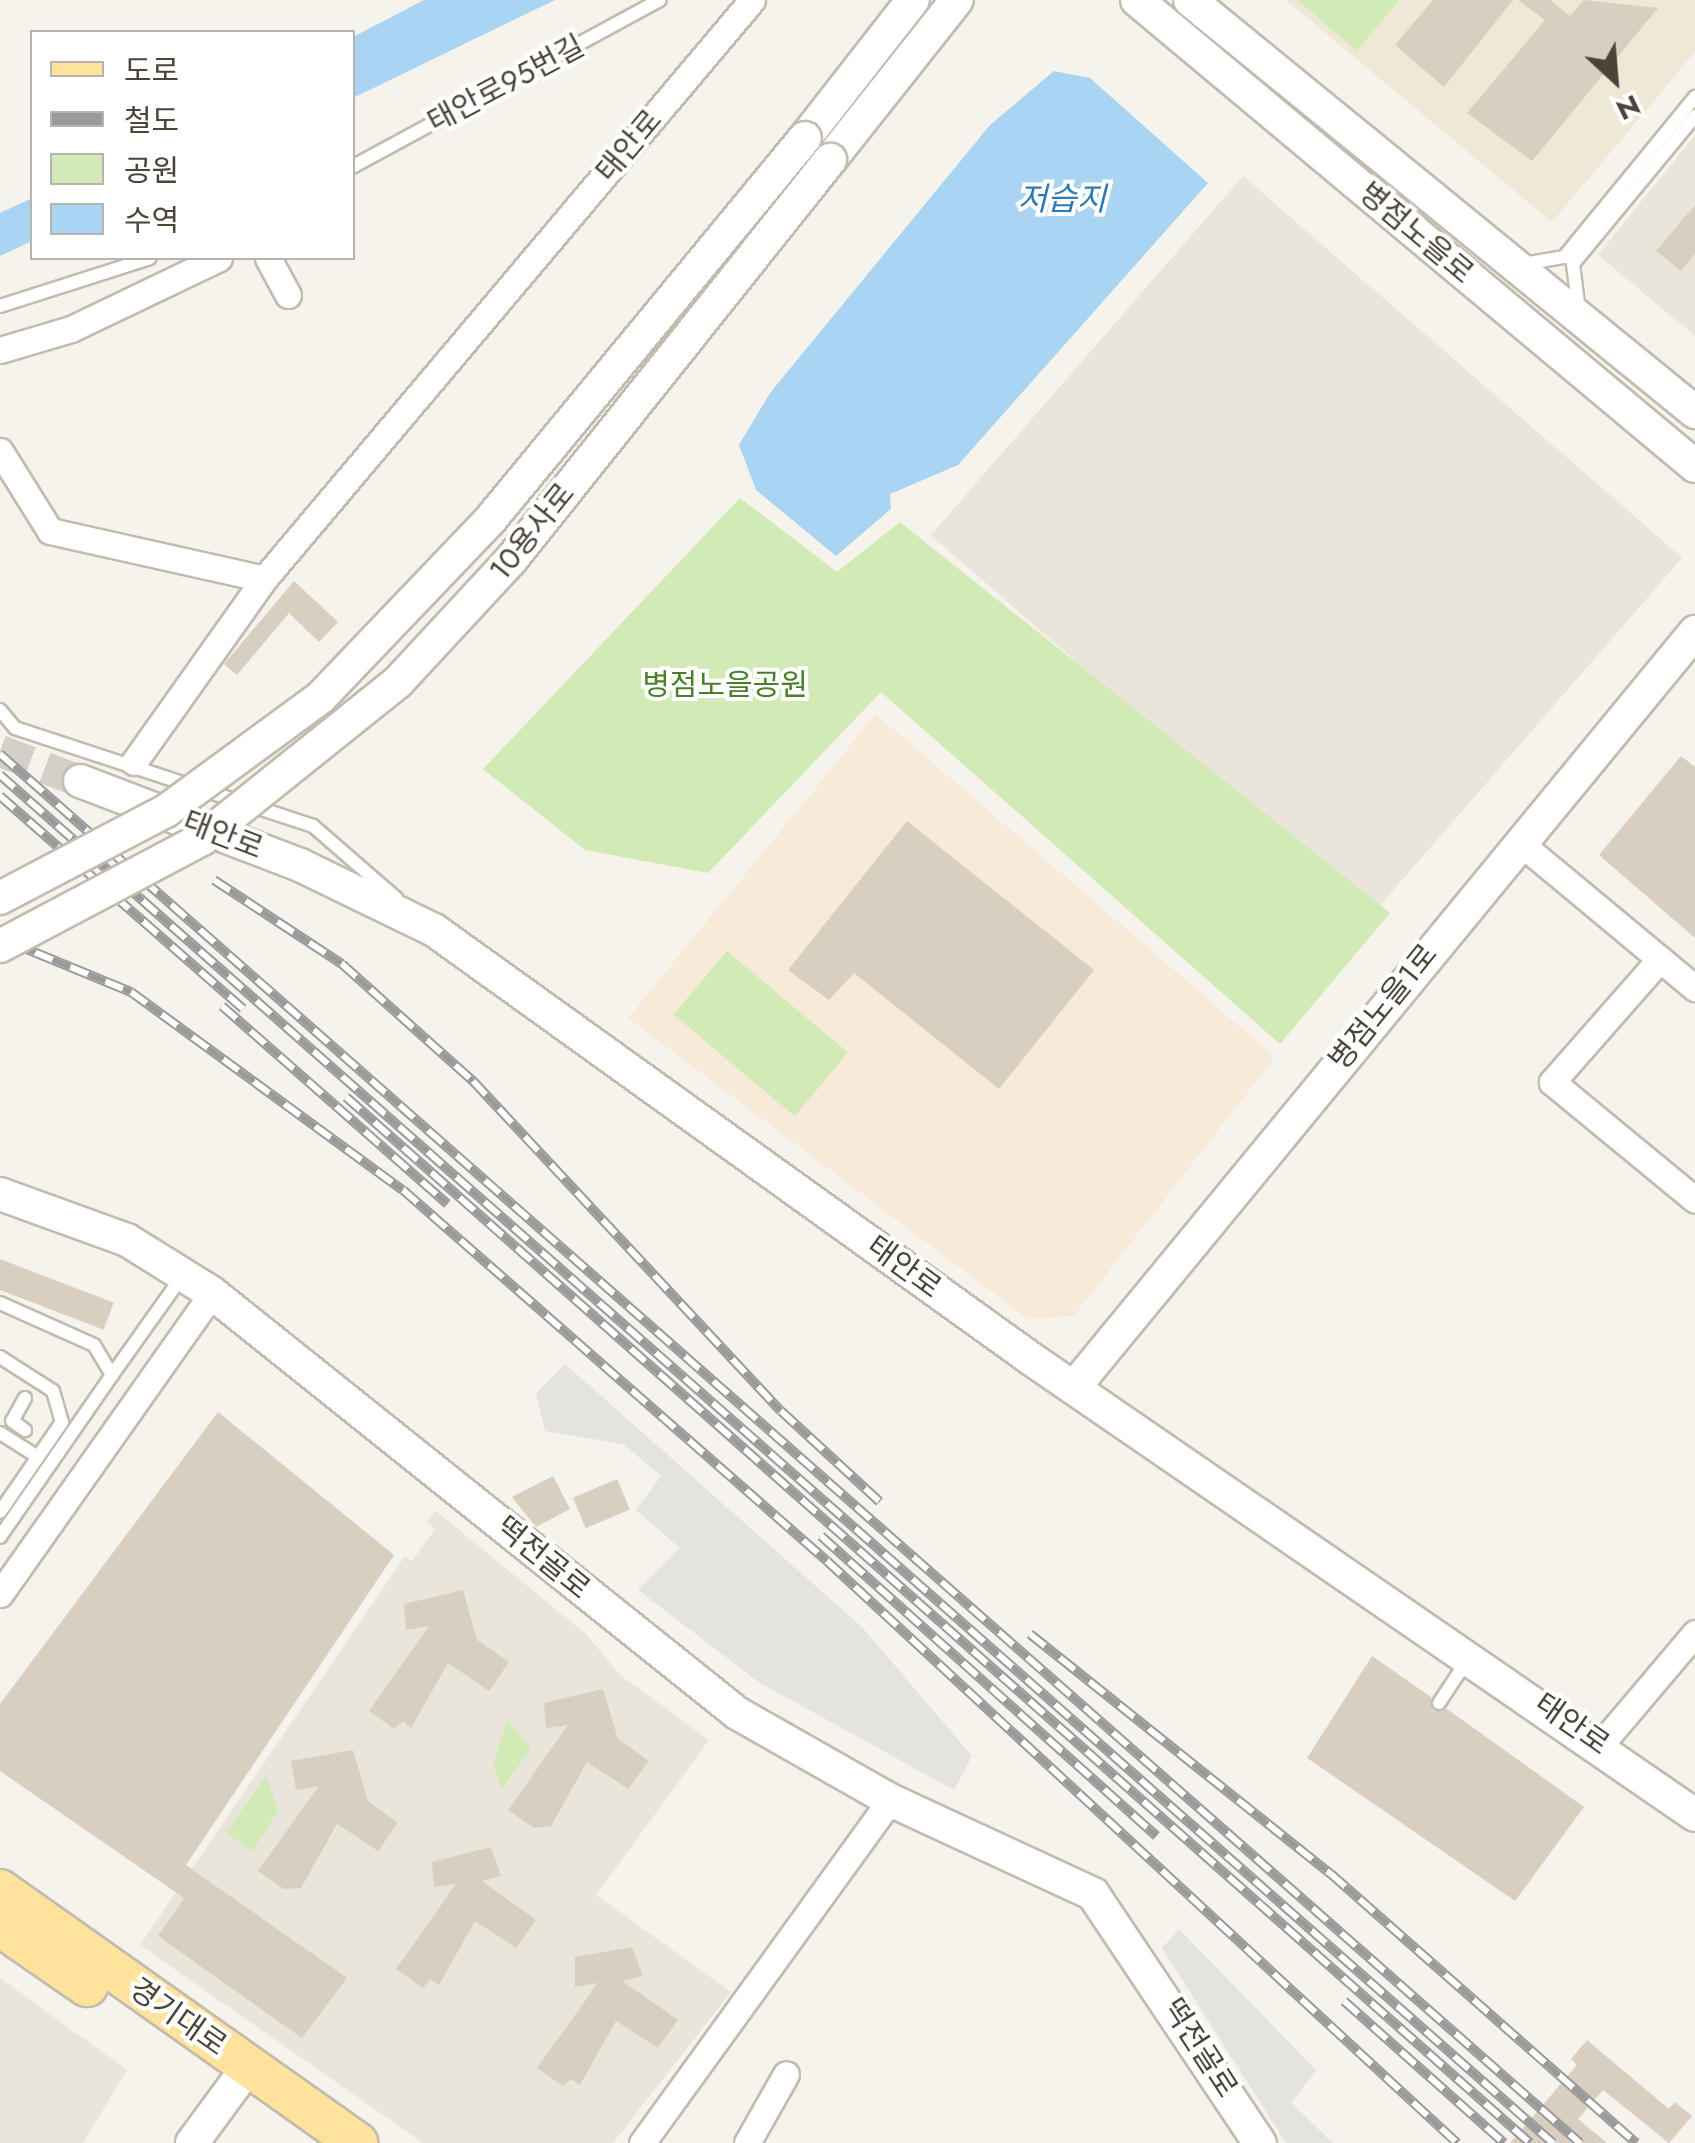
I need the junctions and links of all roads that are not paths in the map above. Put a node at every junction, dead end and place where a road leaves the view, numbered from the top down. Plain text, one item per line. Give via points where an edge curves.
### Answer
1 (660, 0) edge
2 (752, 0) edge
3 (913, 0) edge
4 (1138, 0) edge
5 (1190, 0) edge
6 (959, 4) edge
7 (1695, 97) edge
8 (1695, 116) edge
9 (355, 165) edge
10 (144, 260) edge
11 (215, 260) edge
12 (269, 260) edge
13 (1515, 265) junction
14 (288, 295) dead end
15 (0, 306) edge
16 (1580, 318) junction
17 (0, 350) edge
18 (1693, 410) edge
19 (1662, 439) junction
20 (0, 451) edge
21 (1695, 466) edge
22 (264, 579) junction
23 (1695, 632) edge
24 (0, 710) edge
25 (134, 762) junction
26 (80, 780) tunnel mouth
27 (313, 826) junction
28 (1519, 842) junction
29 (369, 894) junction
30 (0, 898) edge
31 (434, 930) junction
32 (0, 946) edge
33 (1660, 960) junction
34 (1695, 988) edge
35 (0, 1194) edge
36 (1695, 1200) edge
37 (184, 1274) junction
38 (212, 1293) junction
39 (0, 1303) edge
40 (0, 1357) edge
41 (112, 1374) junction
42 (1076, 1385) junction
43 (25, 1398) dead end
44 (6, 1418) edge
45 (25, 1430) dead end
46 (0, 1433) edge
47 (38, 1457) junction
48 (3, 1502) edge
49 (0, 1536) edge
50 (0, 1594) edge
51 (1695, 1633) edge
52 (1471, 1654) junction
53 (1438, 1703) dead end
54 (1602, 1743) junction
55 (890, 1800) junction
56 (1695, 1815) edge
57 (0, 1890) edge
58 (0, 1926) edge
59 (786, 2074) dead end
60 (241, 2077) junction
61 (192, 2143) edge
62 (310, 2143) edge
63 (357, 2143) edge
64 (642, 2143) edge
65 (746, 2143) edge
66 (1260, 2143) edge

1 - 9 lane, 태안로95번길
2 - 22 street, 태안로
3 - 30 street, 10용사로, bridge via 490,520 320,697 166,811
4 - 19 street, 병점노을로
5 - 13 street, 병점노을로
6 - 32 street, 10용사로, bridge via 511,560 386,692 202,839
7 - 13 lane via 1564,257
8 - 16 lane via 1573,264
10 - 15 lane
11 - 17 street via 71,329
12 - 14 street
13 - 16 street, 병점노을로
16 - 18 street, 병점노을로
18 - 19 street via 1678,438
19 - 21 street, 병점노을로
20 - 22 street via 50,531
22 - 25 street, 태안로
23 - 28 street, 병점노을1로
24 - 25 lane via 15,728
25 - 27 lane
26 - 29 street, 태안로
27 - 29 lane
27 - 31 lane
28 - 33 street
28 - 42 street, 병점노을1로
29 - 31 street, 태안로
31 - 42 street, 태안로
33 - 34 street
33 - 36 street via 1552,1082
35 - 37 street, 떡전골로 via 127,1240
37 - 38 street, 떡전골로
37 - 41 lane
38 - 50 street
38 - 55 street, 떡전골로 via 737,1713
39 - 41 lane via 94,1345
40 - 47 lane via 53,1391 62,1422
41 - 49 lane
42 - 52 street, 태안로
43 - 44 lane
44 - 45 lane
46 - 47 lane
47 - 48 lane
51 - 54 street
52 - 53 lane
52 - 54 street, 태안로
54 - 56 street, 태안로
55 - 64 street
55 - 66 street, 떡전골로 via 1092,1894
57 - 60 main road, 경기대로
58 - 60 main road, 경기대로
59 - 65 street
60 - 61 street
60 - 62 main road, 경기대로
60 - 63 main road, 경기대로

